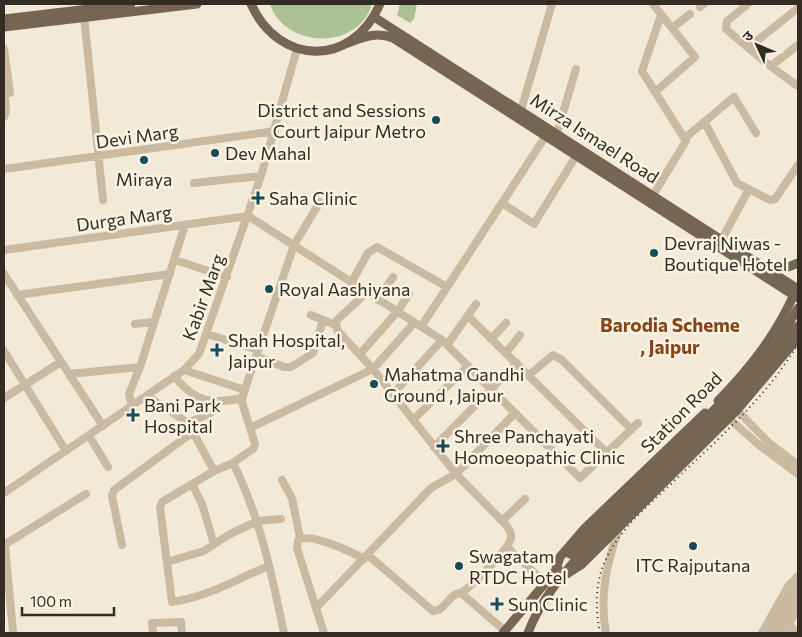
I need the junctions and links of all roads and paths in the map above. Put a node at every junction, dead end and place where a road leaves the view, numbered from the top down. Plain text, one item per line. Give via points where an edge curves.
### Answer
1 (131, 4) edge
2 (197, 4) edge
3 (250, 4) edge
4 (380, 4) edge
5 (552, 4) edge
6 (653, 4) edge
7 (748, 4) edge
8 (798, 8) edge
9 (82, 10) edge
10 (661, 14) junction
11 (690, 14) dead end
12 (374, 17) junction
13 (4, 19) edge
14 (4, 27) edge
15 (672, 28) junction
16 (345, 44) junction
17 (798, 45) edge
18 (748, 48) junction
19 (4, 49) edge
20 (297, 49) junction
21 (770, 66) junction
22 (576, 68) dead end
23 (4, 85) edge
24 (798, 85) edge
25 (655, 92) junction
26 (10, 93) dead end
27 (521, 110) junction
28 (4, 117) edge
29 (705, 123) junction
30 (275, 131) junction
31 (557, 133) junction
32 (756, 133) dead end
33 (545, 137) junction
34 (685, 138) junction
35 (576, 156) junction
36 (98, 157) junction
37 (798, 165) edge
38 (4, 169) edge
39 (261, 176) junction
40 (194, 183) dead end
41 (749, 189) junction
42 (653, 195) junction
43 (103, 200) dead end
44 (320, 202) dead end
45 (502, 203) junction
46 (248, 216) junction
47 (185, 225) junction
48 (722, 239) junction
49 (294, 245) junction
50 (4, 250) edge
51 (174, 260) junction
52 (798, 263) edge
53 (767, 268) junction
54 (4, 274) edge
55 (170, 274) junction
56 (227, 277) junction
57 (393, 277) dead end
58 (351, 283) junction
59 (447, 287) junction
60 (797, 291) edge
61 (366, 293) junction
62 (409, 294) dead end
63 (17, 295) junction
64 (378, 300) junction
65 (476, 304) dead end
66 (798, 308) edge
67 (397, 312) junction
68 (311, 315) dead end
69 (468, 316) junction
70 (323, 320) junction
71 (154, 322) junction
72 (506, 323) dead end
73 (135, 324) dead end
74 (335, 325) junction
75 (418, 325) junction
76 (798, 326) edge
77 (207, 334) junction
78 (520, 335) dead end
79 (491, 339) junction
80 (444, 342) junction
81 (797, 343) edge
82 (4, 351) edge
83 (257, 353) junction
84 (506, 353) junction
85 (360, 354) junction
86 (61, 362) junction
87 (517, 363) junction
88 (468, 366) junction
89 (140, 367) junction
90 (373, 369) junction
91 (184, 370) junction
92 (69, 374) junction
93 (529, 375) junction
94 (174, 376) junction
95 (25, 385) junction
96 (490, 389) junction
97 (244, 390) junction
98 (393, 394) junction
99 (147, 396) junction
100 (722, 397) junction
101 (4, 398) edge
102 (242, 398) junction
103 (714, 405) junction
104 (132, 406) junction
105 (736, 410) junction
106 (211, 413) dead end
107 (515, 413) junction
108 (728, 418) junction
109 (413, 420) junction
110 (188, 423) junction
111 (103, 426) junction
112 (252, 427) junction
113 (193, 432) junction
114 (89, 436) junction
115 (434, 447) junction
116 (66, 452) junction
117 (607, 453) junction
118 (231, 464) junction
119 (798, 465) edge
120 (108, 467) dead end
121 (214, 471) junction
122 (456, 474) junction
123 (798, 474) edge
124 (282, 480) dead end
125 (192, 484) junction
126 (4, 494) edge
127 (86, 494) dead end
128 (524, 499) dead end
129 (281, 519) dead end
130 (258, 521) junction
131 (502, 521) junction
132 (621, 523) junction
133 (300, 538) junction
134 (4, 544) edge
135 (214, 544) junction
136 (122, 545) dead end
137 (507, 547) junction
138 (366, 557) junction
139 (167, 562) junction
140 (567, 564) junction
141 (269, 566) junction
142 (559, 575) junction
143 (798, 576) edge
144 (545, 583) junction
145 (796, 584) edge
146 (461, 592) junction
147 (798, 596) edge
148 (316, 608) junction
149 (798, 608) edge
150 (789, 625) junction
151 (503, 632) edge
152 (13, 633) edge
153 (153, 633) edge
154 (182, 633) edge
155 (284, 633) edge
156 (324, 633) edge
157 (528, 633) edge
158 (606, 633) edge
159 (762, 633) edge
160 (770, 633) edge
161 (778, 633) edge
162 (784, 633) edge
163 (798, 633) edge

1 - 9 main road
2 - 9 main road
3 - 20 main road via 269,33
4 - 12 main road
5 - 27 street
6 - 10 street
7 - 18 street via 725,25
8 - 18 street
9 - 13 main road
9 - 14 main road
9 - 36 street
10 - 15 street
10 - 25 street via 642,65 642,71
11 - 15 street
12 - 16 main road via 358,36
12 - 27 main road, Mirza Ismael Road
15 - 25 street via 695,57
16 - 20 main road via 326,50
16 - 33 main road via 372,34 393,38
17 - 21 street
18 - 21 street
19 - 26 street
20 - 30 street, Kabir Marg
21 - 24 street
22 - 31 street
23 - 28 street
25 - 34 street
27 - 31 main road, Mirza Ismael Road
29 - 32 street via 734,97
29 - 34 street
29 - 41 street via 737,183
30 - 36 street, Devi Marg
30 - 39 street, Kabir Marg
31 - 42 main road, Mirza Ismael Road
33 - 35 main road
33 - 45 street
34 - 42 street
35 - 45 street via 534,224
35 - 60 main road
36 - 38 street, Devi Marg
36 - 43 street
37 - 41 street via 773,200
39 - 40 street
39 - 46 street, Kabir Marg
41 - 48 street
42 - 48 main road, Mirza Ismael Road
44 - 49 street
45 - 59 street
46 - 47 street, Durga Marg
46 - 49 street
46 - 56 street, Kabir Marg
47 - 50 street, Durga Marg
47 - 51 street
48 - 53 main road, Mirza Ismael Road
49 - 58 street
49 - 83 street
51 - 55 street
51 - 56 street
52 - 53 main road
53 - 60 main road, Mirza Ismael Road
54 - 63 street
55 - 63 street
55 - 71 street
56 - 77 street, Kabir Marg
57 - 64 street
58 - 59 street via 368,253 377,246
58 - 61 street
59 - 75 street
60 - 100 main road, Station Road via 782,323 761,353
61 - 64 street
61 - 74 street
62 - 67 street
63 - 86 street
64 - 67 street
65 - 69 street
66 - 140 main road, bridge via 767,357
67 - 75 street
67 - 85 street
68 - 70 street
69 - 79 street
69 - 80 street
70 - 74 street
70 - 83 street via 313,353 291,367 284,367
71 - 73 street
71 - 89 street
72 - 79 street
74 - 85 street
75 - 80 street
75 - 90 street
76 - 140 main road, bridge via 783,350 757,379
77 - 83 street
77 - 91 street, Kabir Marg via 199,354
78 - 84 street
79 - 84 street
80 - 88 street
80 - 98 street
81 - 105 main road
82 - 95 street
83 - 97 street
84 - 87 street
85 - 90 street
86 - 92 street
86 - 95 street
87 - 93 street
87 - 96 street
88 - 96 street
88 - 109 street
89 - 92 street
89 - 104 street via 129,394
90 - 98 street
90 - 112 street
91 - 94 street, Kabir Marg
91 - 97 street
92 - 111 street
93 - 117 street
93 - 117 street via 553,355 634,426
94 - 99 street, Kabir Marg
94 - 102 street via 193,394 211,402
95 - 101 street
95 - 116 street
96 - 107 street
96 - 115 street
97 - 102 street
98 - 109 street
99 - 104 street, Kabir Marg
99 - 110 street
100 - 103 main road, Station Road
100 - 105 street
102 - 112 street
103 - 108 street
103 - 142 main road, Station Road via 585,528 560,557
104 - 111 street, Kabir Marg
105 - 108 main road
105 - 119 street via 769,443
106 - 110 street
107 - 117 street via 580,478
107 - 122 street
108 - 123 street
108 - 132 main road
109 - 115 street
110 - 113 street
111 - 114 street, Kabir Marg
112 - 118 street via 256,440 253,449
113 - 121 street
113 - 136 street via 114,490 112,496
114 - 116 street, Kabir Marg
114 - 120 street
115 - 122 street
116 - 126 street, Kabir Marg
118 - 121 street
118 - 130 street via 248,493
121 - 125 street
122 - 131 street
122 - 138 street via 432,488
124 - 133 street via 292,498
125 - 135 street via 202,504
125 - 139 street via 162,502 160,508
127 - 134 street
128 - 131 street
129 - 130 street
130 - 135 street
130 - 141 street
131 - 137 street via 512,537
132 - 142 main road via 581,565
132 - 158 street via 608,558 603,587
133 - 138 street via 307,537
133 - 148 street via 297,548
134 - 152 street
135 - 139 street via 187,558
137 - 144 street
137 - 146 street
138 - 146 street via 433,610 440,610
138 - 148 street
139 - 141 street via 172,602 193,599
140 - 142 main road
141 - 155 street
142 - 144 main road, Station Road
142 - 157 main road, Station Road
143 - 159 street via 789,585
144 - 151 main road, Station Road
145 - 160 street
146 - 151 street
147 - 161 street
148 - 156 street
149 - 150 street
150 - 162 street
150 - 163 street
153 - 154 street via 152,623 181,622

